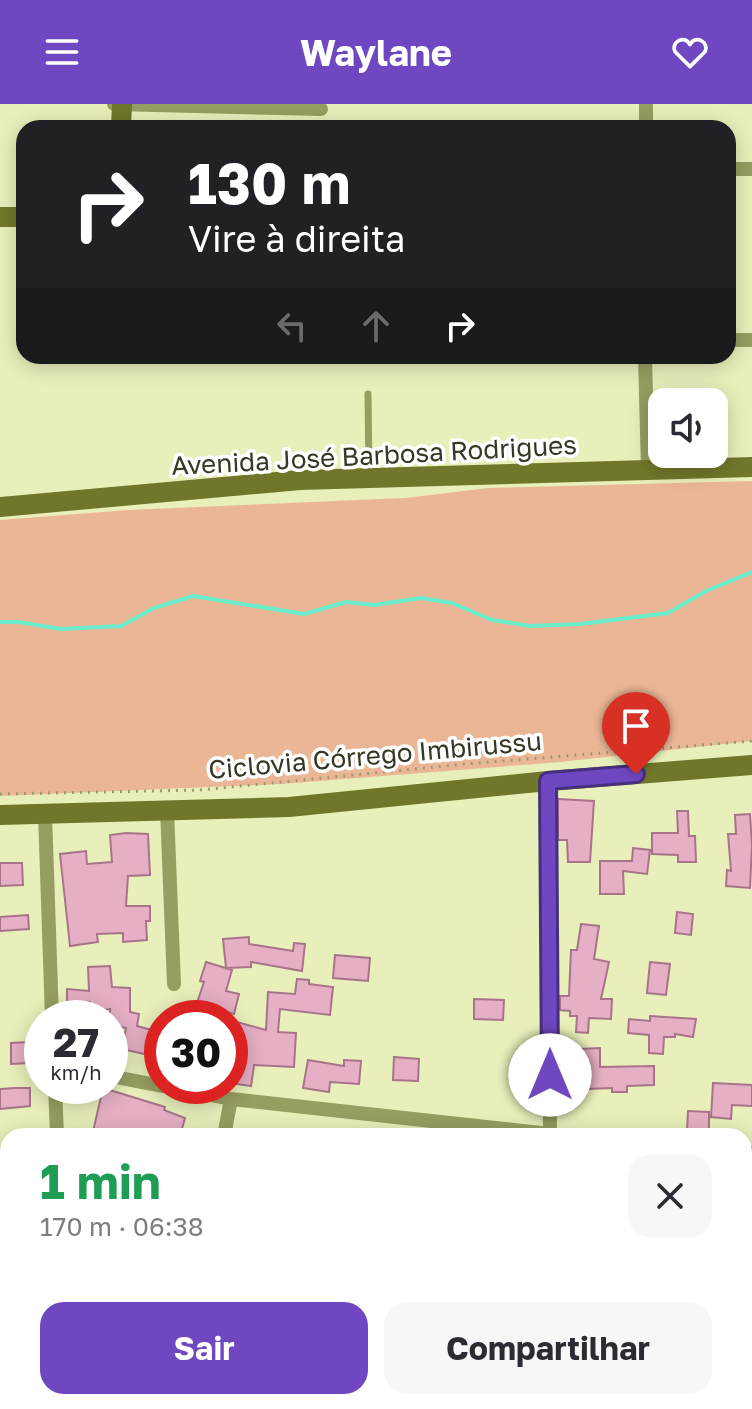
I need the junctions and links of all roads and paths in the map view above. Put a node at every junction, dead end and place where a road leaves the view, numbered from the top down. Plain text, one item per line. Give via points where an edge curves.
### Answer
1 (114, 104) edge
2 (122, 104) edge
3 (321, 109) dead end
4 (645, 364) edge
5 (368, 394) dead end
6 (752, 467) edge
7 (648, 470) junction
8 (369, 478) junction
9 (0, 507) edge
10 (752, 741) edge
11 (752, 765) edge
12 (548, 781) junction
13 (0, 794) edge
14 (167, 810) junction
15 (45, 814) junction
16 (0, 815) edge
17 (174, 984) dead end
18 (51, 1000) edge
19 (248, 1101) edge
20 (56, 1104) edge
21 (230, 1104) edge
22 (57, 1128) edge
23 (226, 1128) edge
24 (488, 1128) edge
25 (550, 1128) edge

1 - 2 street
2 - 3 street
4 - 7 street
5 - 8 lane
6 - 7 main road, Avenida José Barbosa Rodrigues
7 - 8 main road, Avenida José Barbosa Rodrigues
8 - 9 main road, Avenida José Barbosa Rodrigues
10 - 13 path, Ciclovia Córrego Imbirussu via 200,790
11 - 12 main road
12 - 14 main road via 289,807
12 - 25 street
14 - 15 main road
14 - 17 street
15 - 16 main road
15 - 18 street
19 - 24 street
20 - 22 street
21 - 23 street

